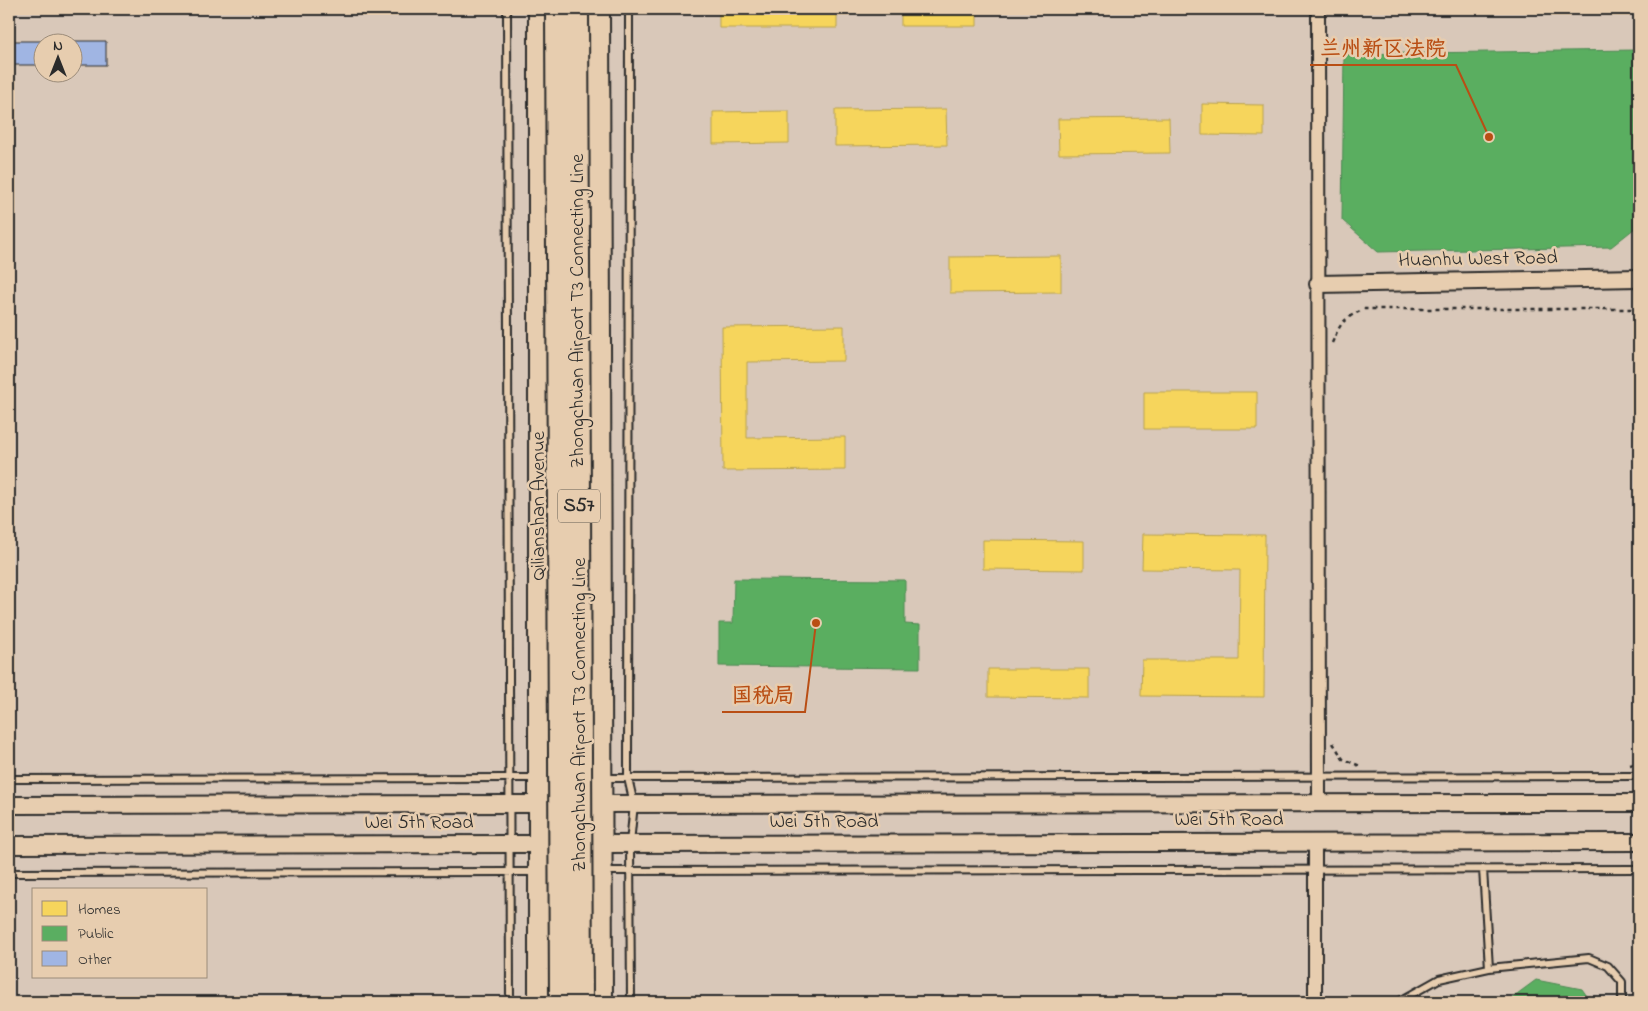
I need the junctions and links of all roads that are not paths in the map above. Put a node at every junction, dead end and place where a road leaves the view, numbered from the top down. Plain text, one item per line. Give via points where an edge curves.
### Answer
1 (507, 9) edge
2 (540, 9) edge
3 (557, 9) edge
4 (577, 9) edge
5 (599, 9) edge
6 (629, 9) edge
7 (1318, 9) edge
8 (1639, 278) edge
9 (1318, 284) junction
10 (1319, 776) junction
11 (1639, 776) edge
12 (510, 778) junction
13 (547, 778) junction
14 (565, 778) dead end
15 (574, 778) dead end
16 (592, 778) junction
17 (628, 778) junction
18 (9, 779) edge
19 (1319, 803) junction
20 (1639, 803) edge
21 (510, 804) junction
22 (538, 804) junction
23 (601, 804) junction
24 (634, 804) junction
25 (9, 805) edge
26 (1314, 841) junction
27 (1639, 842) edge
28 (510, 844) junction
29 (538, 844) junction
30 (601, 844) junction
31 (630, 844) junction
32 (9, 846) edge
33 (1315, 869) junction
34 (1483, 869) junction
35 (1639, 869) edge
36 (565, 871) dead end
37 (574, 871) dead end
38 (601, 871) junction
39 (630, 871) junction
40 (510, 872) junction
41 (547, 872) junction
42 (9, 873) edge
43 (1489, 968) junction
44 (510, 1002) edge
45 (539, 1002) edge
46 (561, 1002) edge
47 (581, 1002) edge
48 (602, 1002) edge
49 (631, 1002) edge
50 (1315, 1002) edge
51 (1398, 1002) edge
52 (1622, 1002) edge

1 - 12 lane
2 - 13 main road, Qilianshan Avenue
3 - 46 highway, Zhongchuan Airport T3 Connecting Line / S57, bridge
4 - 47 highway, Zhongchuan Airport T3 Connecting Line / S57, bridge
5 - 16 main road
6 - 17 lane
7 - 9 street
8 - 9 street, Huanhu West Road
9 - 10 street
10 - 11 lane
10 - 17 lane
10 - 19 street
12 - 13 lane
12 - 18 lane
12 - 21 lane
13 - 14 lane
13 - 22 main road, Qilianshan Avenue
15 - 16 lane
16 - 17 lane
16 - 23 main road
17 - 24 lane
19 - 20 street, Wei 5th Road
19 - 24 street, Wei 5th Road
21 - 22 street, Wei 5th Road
21 - 25 street, Wei 5th Road
21 - 28 lane
22 - 23 street, Wei 5th Road
22 - 29 main road, Qilianshan Avenue
23 - 24 street, Wei 5th Road
23 - 30 main road
24 - 31 lane
26 - 27 street, Wei 5th Road
26 - 31 street, Wei 5th Road
26 - 33 street
28 - 29 street, Wei 5th Road
28 - 32 street, Wei 5th Road
28 - 40 lane
29 - 30 street, Wei 5th Road
29 - 41 main road, Qilianshan Avenue
30 - 31 street, Wei 5th Road
30 - 38 main road
31 - 39 lane
33 - 34 lane
33 - 39 lane
33 - 50 street
34 - 35 lane
34 - 43 lane
36 - 41 lane
37 - 38 lane
38 - 39 lane
38 - 48 main road
39 - 49 lane
40 - 41 lane
40 - 42 lane
40 - 44 lane
41 - 45 main road, Qilianshan Avenue
43 - 51 lane via 1439,979
43 - 52 lane via 1589,958 1608,966 1622,982

